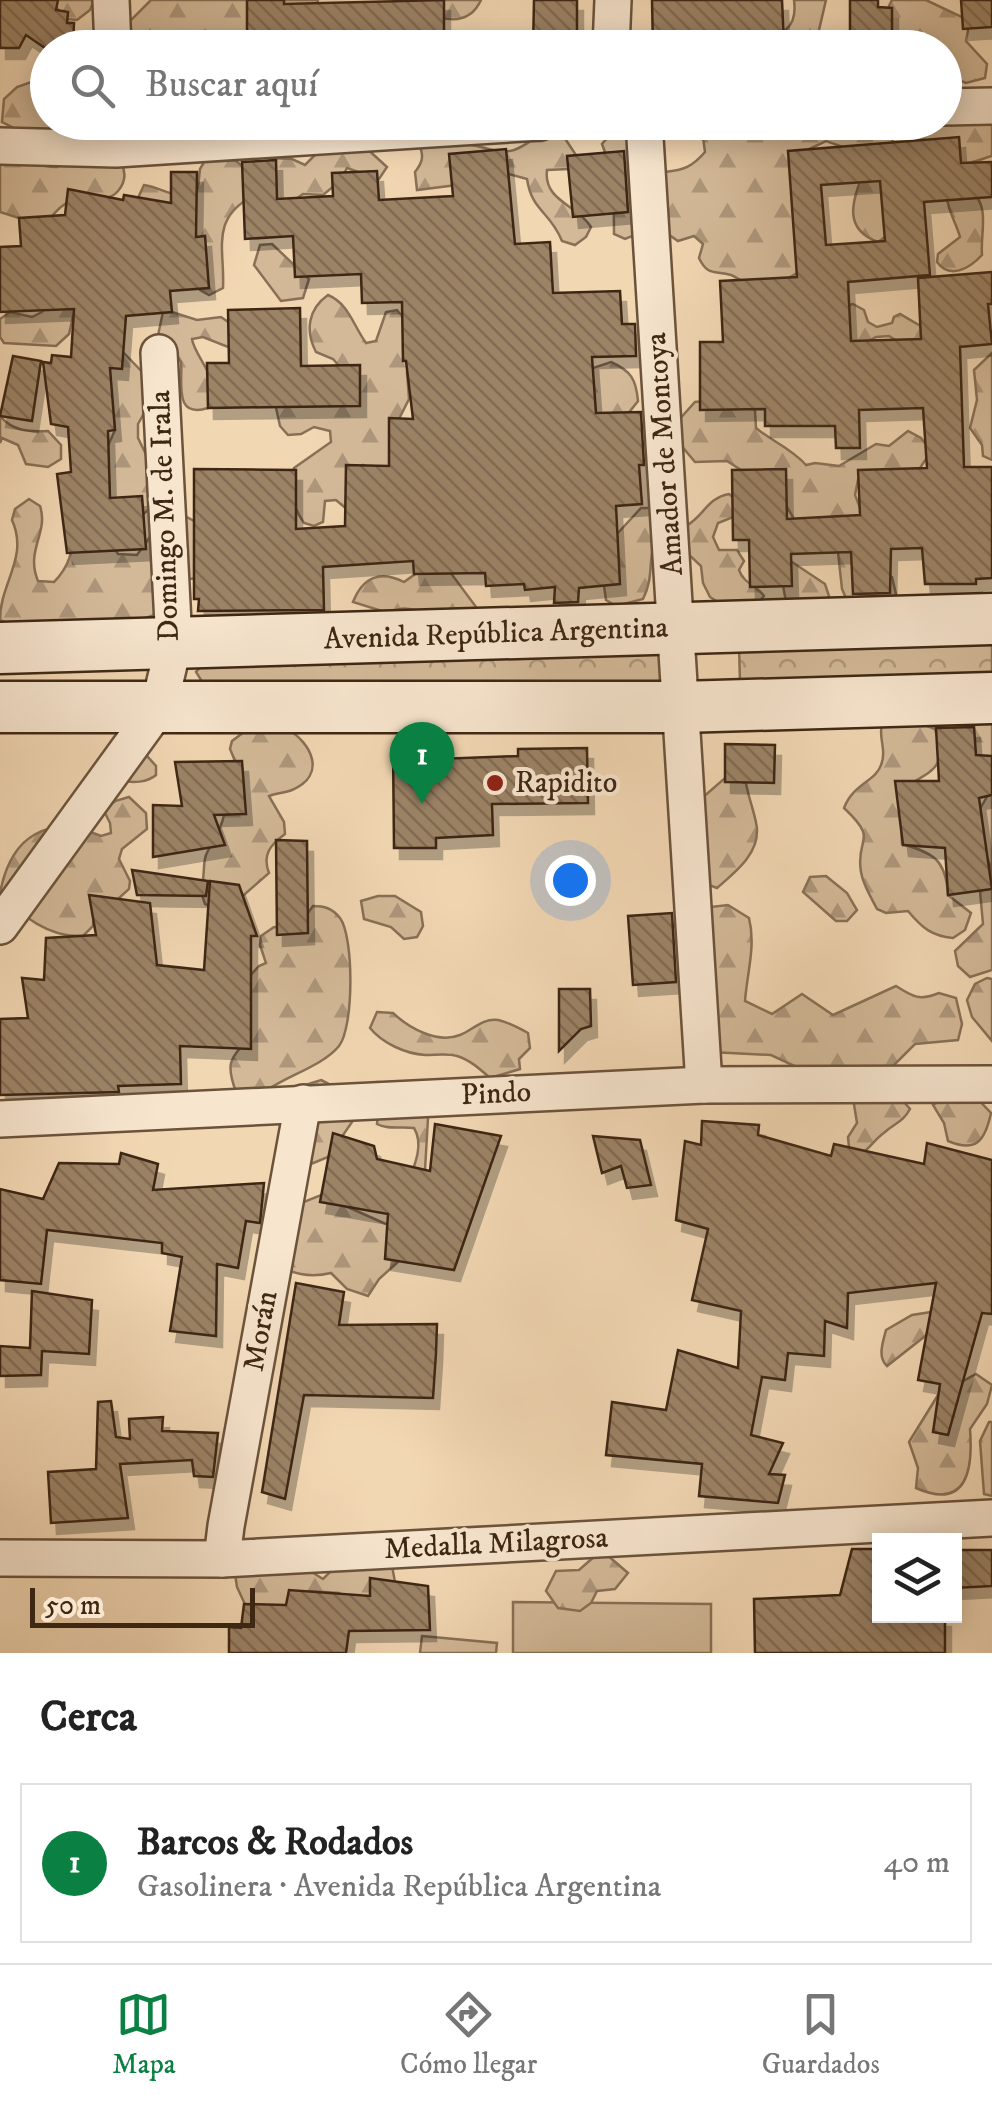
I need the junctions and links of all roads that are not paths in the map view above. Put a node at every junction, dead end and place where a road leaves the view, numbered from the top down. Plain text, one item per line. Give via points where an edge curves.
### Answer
1 (111, 0) edge
2 (612, 0) edge
3 (112, 30) edge
4 (612, 30) edge
5 (992, 106) edge
6 (962, 107) edge
7 (70, 140) edge
8 (645, 140) edge
9 (0, 146) edge
10 (159, 353) dead end
11 (992, 619) edge
12 (676, 628) junction
13 (174, 643) junction
14 (0, 648) edge
15 (992, 698) edge
16 (0, 707) edge
17 (159, 707) junction
18 (681, 707) junction
19 (0, 926) edge
20 (992, 1084) edge
21 (704, 1085) junction
22 (303, 1103) junction
23 (0, 1119) edge
24 (992, 1518) edge
25 (0, 1558) edge
26 (222, 1559) junction

1 - 3 street
2 - 4 street
5 - 6 street
7 - 9 street
8 - 12 street, Amador de Montoya
10 - 13 street, Domingo M. de Irala
11 - 12 main road, Avenida República Argentina
12 - 13 main road, Avenida República Argentina
12 - 18 street, Amador de Montoya
13 - 14 main road, Avenida República Argentina
13 - 17 street, Domingo M. de Irala
15 - 18 main road
16 - 17 main road
17 - 18 main road
17 - 19 street, Domingo M. de Irala
18 - 21 street, Amador de Montoya
20 - 21 street, Pindo
21 - 22 street, Pindo
22 - 23 street, Pindo
22 - 26 street, Morán
24 - 26 street, Medalla Milagrosa
25 - 26 street, Medalla Milagrosa

